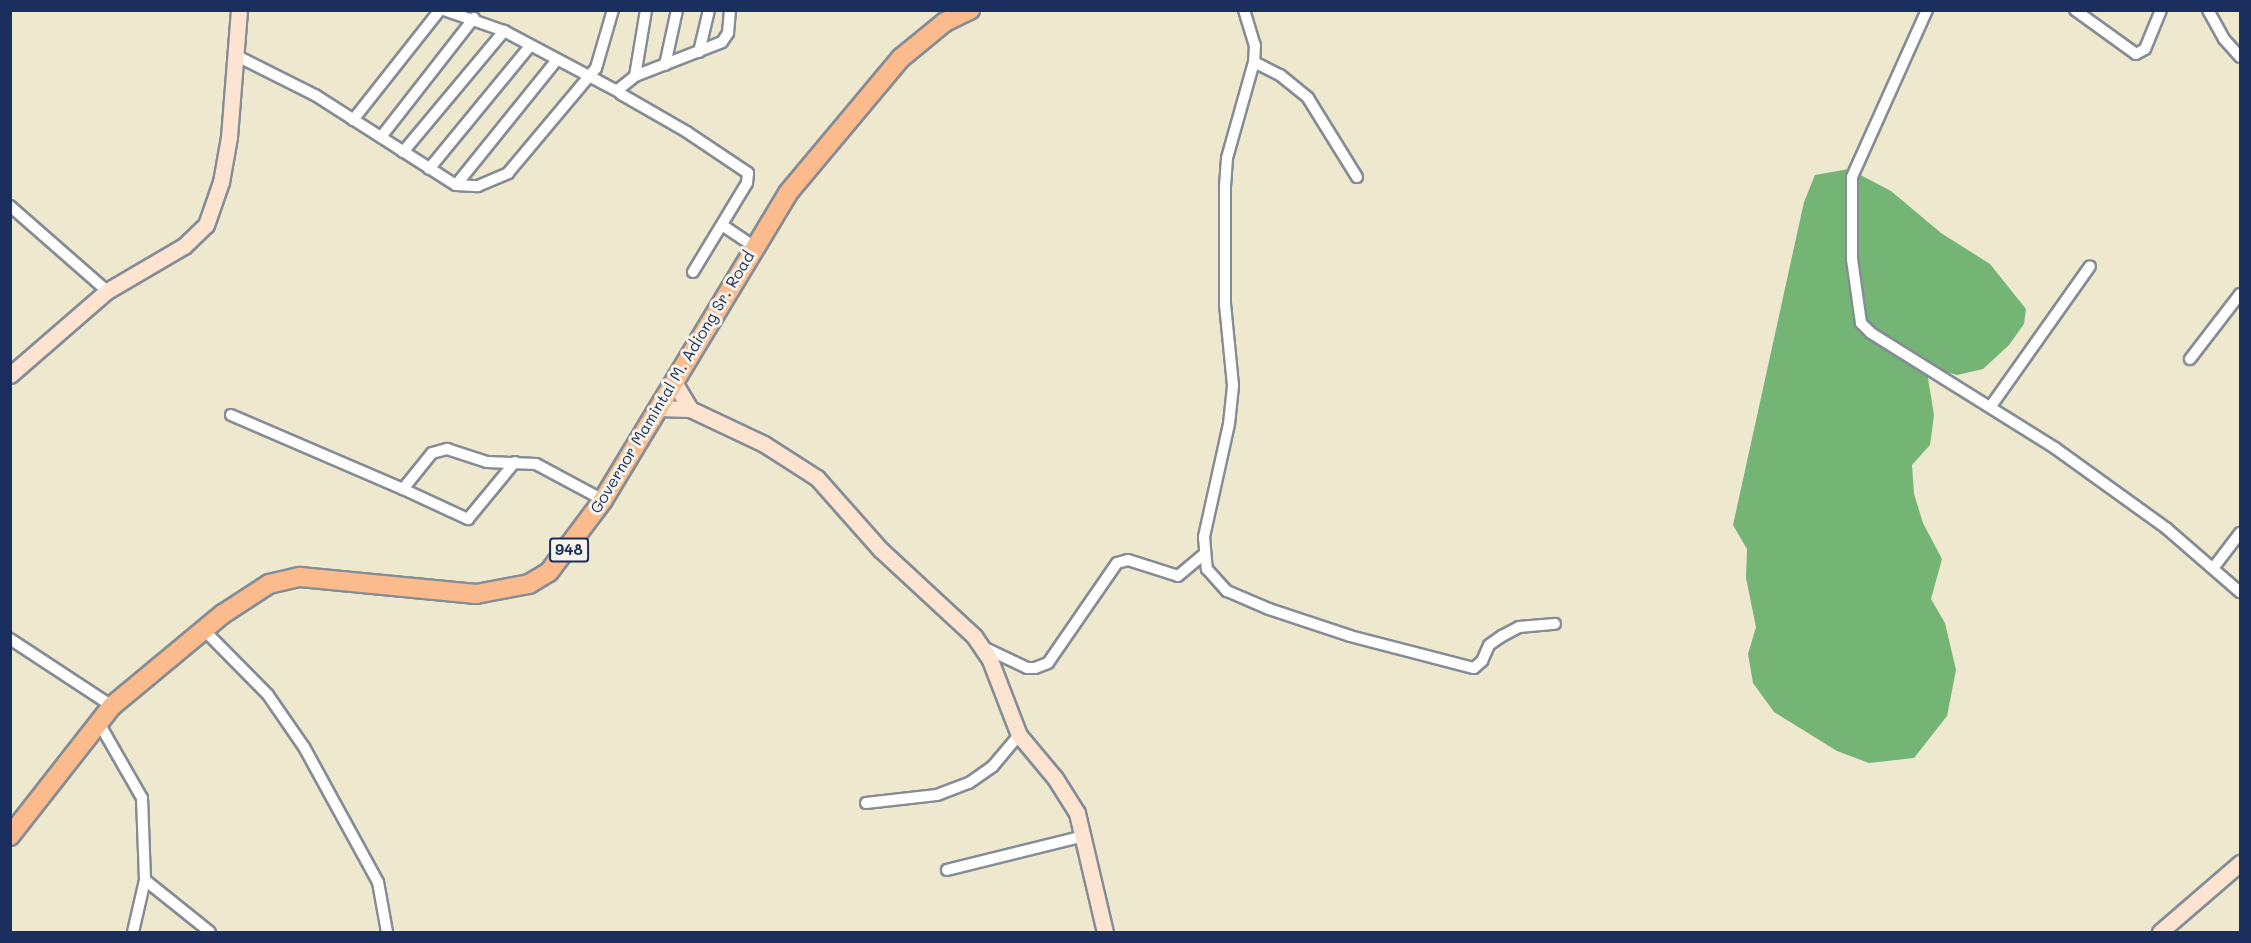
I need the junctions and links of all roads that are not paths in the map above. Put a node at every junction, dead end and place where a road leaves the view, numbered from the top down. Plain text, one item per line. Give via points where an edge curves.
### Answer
1 (239, 10) edge
2 (442, 10) edge
3 (613, 10) edge
4 (646, 10) edge
5 (677, 10) edge
6 (709, 10) edge
7 (730, 10) edge
8 (970, 10) edge
9 (1244, 10) edge
10 (1927, 10) edge
11 (2075, 10) edge
12 (2161, 10) edge
13 (2208, 10) edge
14 (474, 18) junction
15 (504, 31) junction
16 (530, 46) junction
17 (699, 51) junction
18 (237, 56) junction
19 (2241, 57) edge
20 (557, 60) junction
21 (1254, 62) junction
22 (665, 65) junction
23 (634, 76) junction
24 (588, 77) junction
25 (619, 92) junction
26 (353, 120) junction
27 (381, 137) junction
28 (403, 152) junction
29 (429, 169) junction
30 (1357, 177) dead end
31 (456, 185) junction
32 (10, 207) edge
33 (722, 225) junction
34 (753, 246) junction
35 (2090, 266) dead end
36 (693, 272) dead end
37 (106, 291) junction
38 (2241, 294) edge
39 (2190, 359) dead end
40 (10, 375) edge
41 (674, 382) junction
42 (1991, 406) junction
43 (658, 408) junction
44 (690, 409) junction
45 (231, 415) dead end
46 (515, 462) junction
47 (403, 489) junction
48 (603, 500) junction
49 (2241, 533) edge
50 (1203, 555) junction
51 (2214, 567) junction
52 (2241, 592) edge
53 (1555, 624) dead end
54 (204, 630) junction
55 (10, 639) edge
56 (983, 647) junction
57 (111, 706) junction
58 (99, 723) junction
59 (1019, 735) junction
60 (866, 803) dead end
61 (10, 836) edge
62 (1084, 836) junction
63 (2241, 862) edge
64 (946, 870) dead end
65 (144, 880) junction
66 (134, 933) edge
67 (210, 933) edge
68 (387, 933) edge
69 (1106, 933) edge
70 (2160, 933) edge

1 - 18 street
2 - 14 street
2 - 26 street
3 - 24 street via 601,59
4 - 23 street
5 - 22 street
6 - 17 street
7 - 17 street via 726,39
8 - 34 main road, Governor Mamintal M. Adiong Sr. Road / 948 via 945,22 901,58 788,193
9 - 21 street via 1253,36
10 - 42 street via 1852,177 1857,310 1871,333
11 - 12 street via 2136,54 2145,48
13 - 19 street via 2224,39
14 - 15 street
14 - 27 street
15 - 16 street
15 - 28 street
16 - 20 street
16 - 29 street
17 - 22 street
18 - 26 street via 315,94
18 - 37 street via 221,182 206,225 184,246
20 - 24 street
20 - 31 street
21 - 30 street via 1280,75 1308,98
21 - 50 street via 1227,158 1224,295 1233,386
22 - 23 street
23 - 25 street
24 - 25 street
24 - 31 street via 508,173 478,186
25 - 33 street via 746,170 749,180
26 - 27 street
27 - 28 street
28 - 29 street
29 - 31 street
32 - 37 street
33 - 34 street
33 - 36 street
34 - 41 main road, Governor Mamintal M. Adiong Sr. Road / 948
35 - 42 street
37 - 40 street
38 - 39 street
41 - 43 main road, Governor Mamintal M. Adiong Sr. Road / 948
41 - 44 street
42 - 51 street via 2110,488
43 - 44 street
43 - 48 main road, Governor Mamintal M. Adiong Sr. Road / 948
44 - 56 street via 764,444 816,478 881,550
45 - 47 street
46 - 47 street via 487,462 439,450
46 - 47 street via 468,519
46 - 48 street via 551,469
48 - 54 main road, Governor Mamintal M. Adiong Sr. Road / 948 via 566,555 529,584 502,592 445,594 300,577 269,584
49 - 51 street
50 - 53 street via 1215,581 1245,600 1350,636 1474,668 1489,645 1519,627
50 - 56 street via 1178,576 1128,560 1117,563 1048,663 1027,669
51 - 52 street
54 - 57 main road, Governor Mamintal M. Adiong Sr. Road / 948
54 - 68 street via 268,695 304,747 378,882
55 - 57 street
56 - 59 street
57 - 58 main road, Governor Mamintal M. Adiong Sr. Road / 948
58 - 61 main road, Governor Mamintal M. Adiong Sr. Road / 948
58 - 65 street via 142,798
59 - 60 street via 993,766 969,783 937,795
59 - 62 street via 1069,797
62 - 64 street
62 - 69 street
63 - 70 street
65 - 66 street
65 - 67 street

